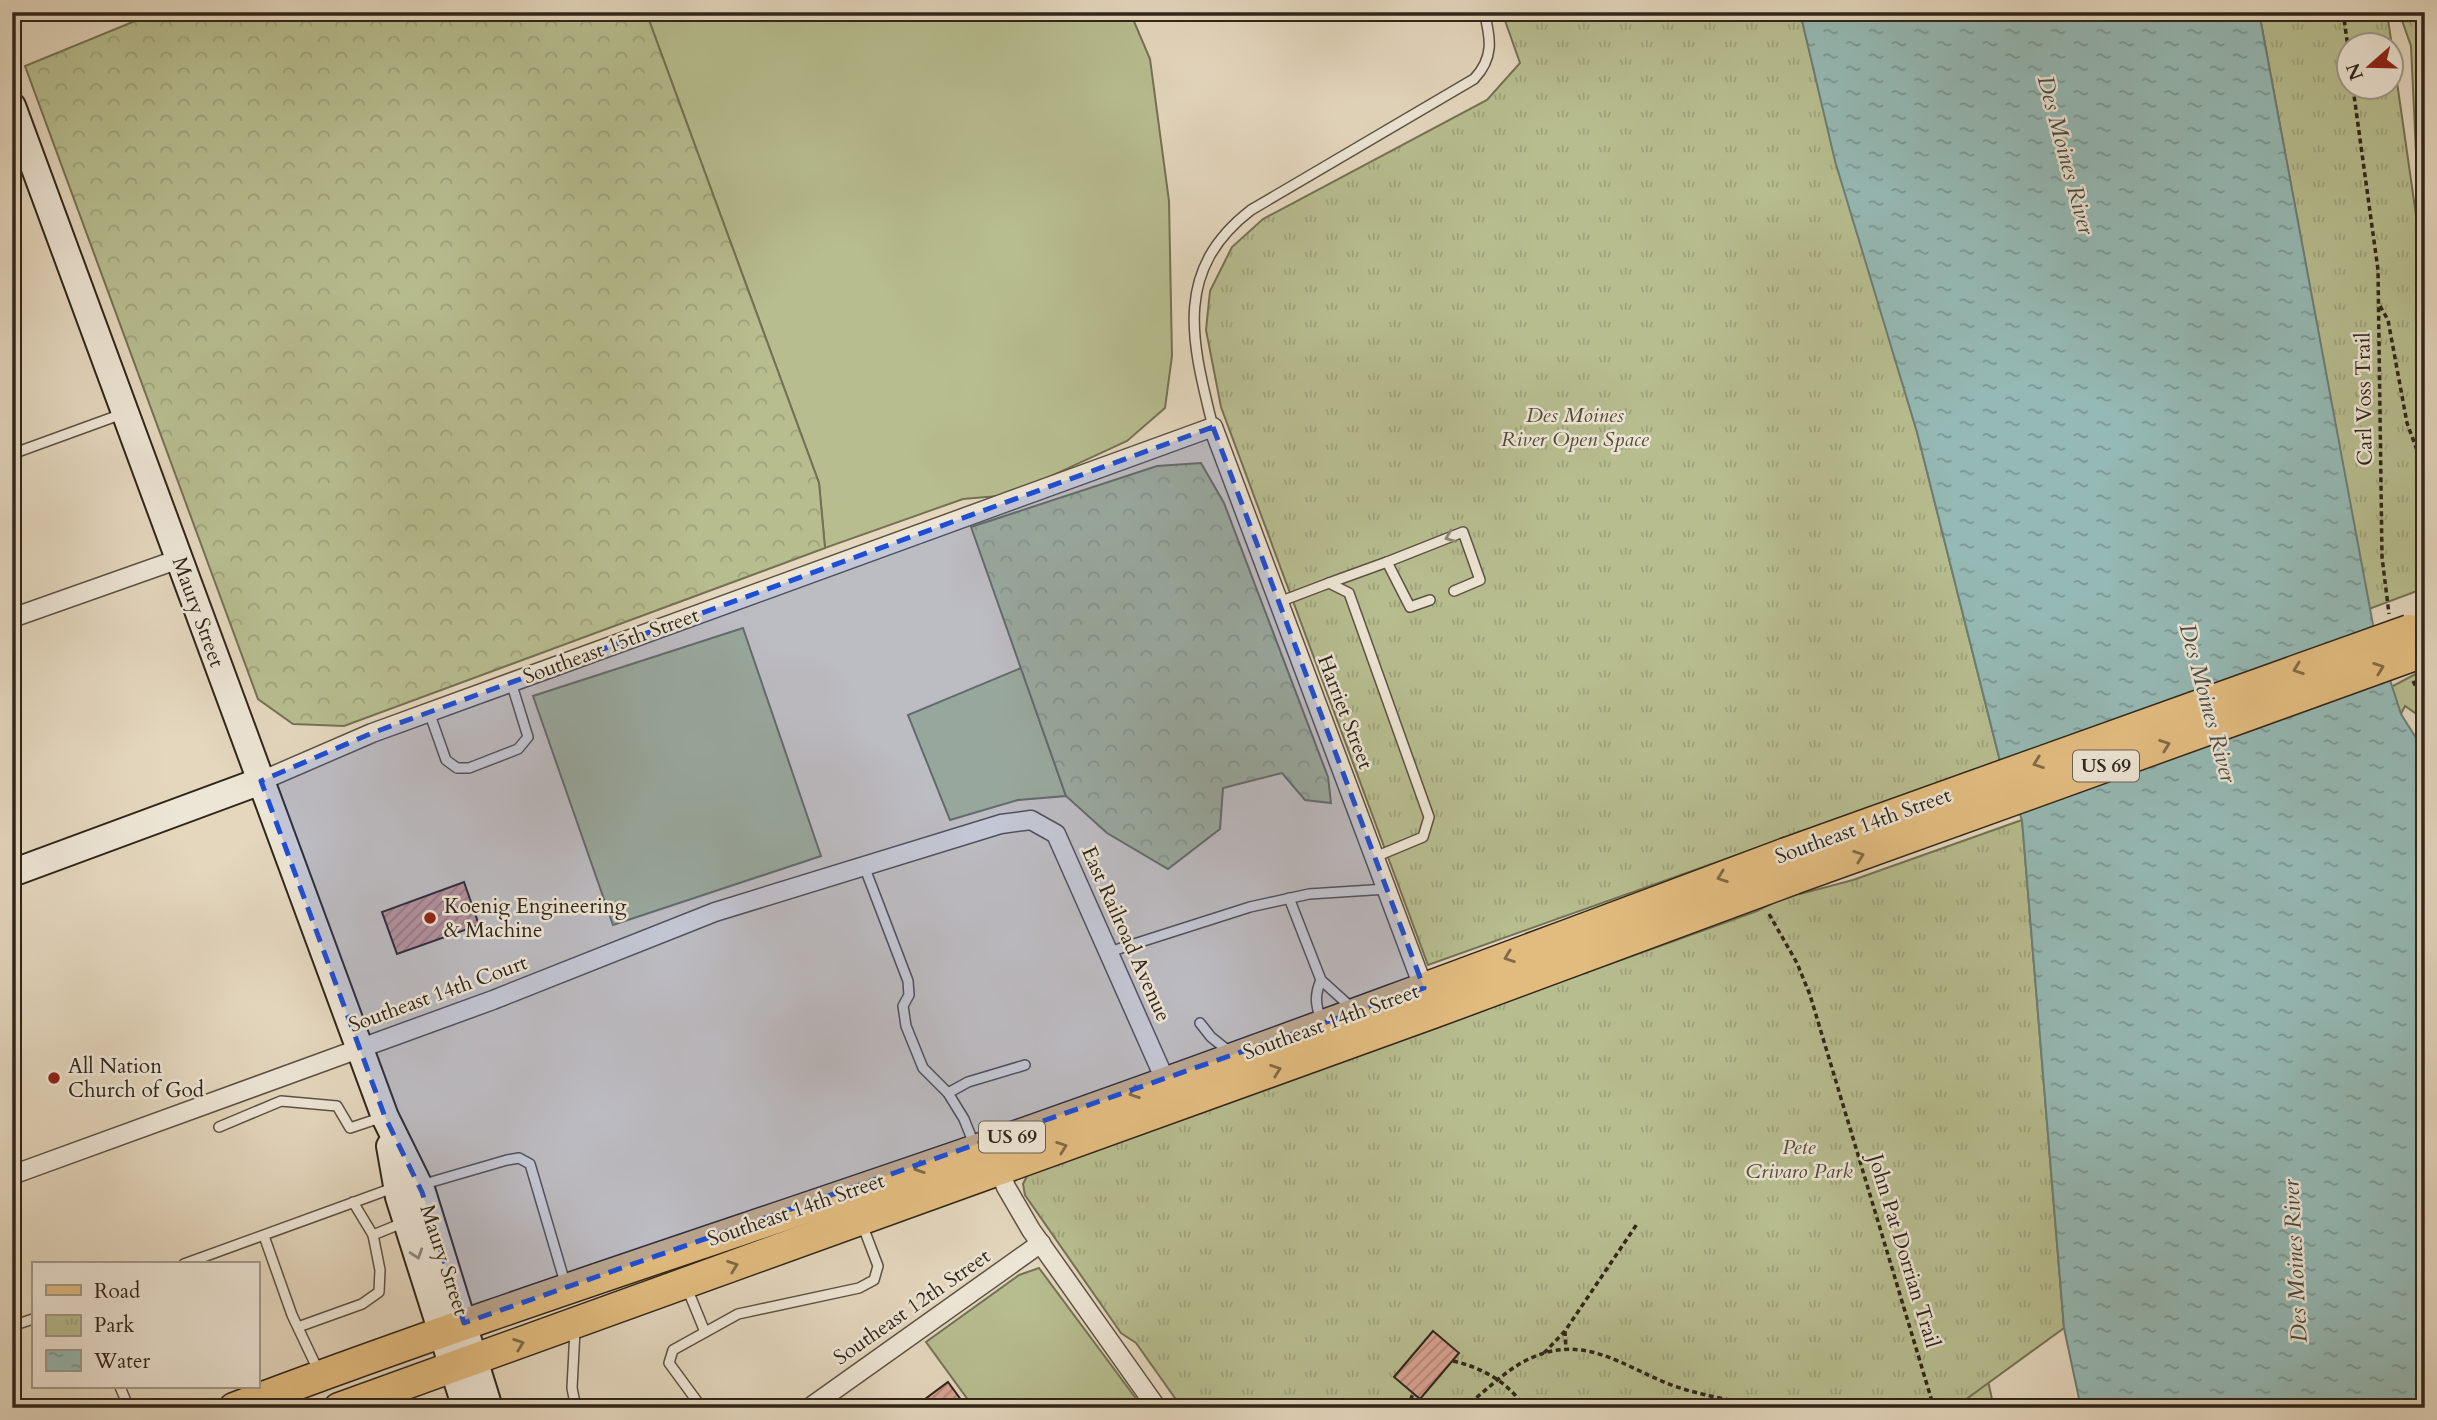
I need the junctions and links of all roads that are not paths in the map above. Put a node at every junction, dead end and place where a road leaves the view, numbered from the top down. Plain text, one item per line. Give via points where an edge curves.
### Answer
1 (1484, 12) edge
2 (12, 106) edge
3 (125, 413) junction
4 (1213, 427) junction
5 (12, 454) edge
6 (179, 559) junction
7 (1387, 562) junction
8 (1329, 583) junction
9 (1454, 591) dead end
10 (1430, 600) dead end
11 (1279, 602) junction
12 (12, 618) edge
13 (2413, 643) edge
14 (511, 682) junction
15 (429, 712) junction
16 (261, 781) junction
17 (1001, 824) joint
18 (1375, 856) junction
19 (864, 866) junction
20 (12, 873) edge
21 (1387, 889) junction
22 (1289, 898) junction
23 (1109, 952) junction
24 (1321, 980) junction
25 (1429, 1001) junction
26 (1357, 1012) junction
27 (1200, 1023) dead end
28 (1322, 1025) junction
29 (360, 1048) junction
30 (1235, 1056) junction
31 (1025, 1065) dead end
32 (948, 1093) junction
33 (1171, 1094) junction
34 (385, 1116) junction
35 (219, 1127) dead end
36 (988, 1154) junction
37 (12, 1175) edge
38 (408, 1186) junction
39 (353, 1202) junction
40 (860, 1220) junction
41 (407, 1221) junction
42 (373, 1235) junction
43 (264, 1236) junction
44 (1041, 1243) junction
45 (190, 1262) edge
46 (685, 1284) junction
47 (566, 1287) junction
48 (32, 1319) edge
49 (575, 1324) junction
50 (12, 1326) edge
51 (298, 1327) junction
52 (453, 1327) junction
53 (705, 1332) junction
54 (465, 1363) junction
55 (321, 1375) junction
56 (120, 1388) edge
57 (129, 1408) edge
58 (234, 1408) edge
59 (339, 1408) edge
60 (466, 1408) edge
61 (489, 1408) edge
62 (576, 1408) edge
63 (702, 1408) edge
64 (809, 1408) edge
65 (1157, 1408) edge

1 - 4 lane via 1491,44 1483,69 1474,79 1251,210 1214,245 1197,281 1192,319
2 - 3 main road, Maury Street
3 - 5 lane
3 - 6 main road, Maury Street
4 - 11 street, Harriet Street
4 - 14 street, Southeast 15th Street
6 - 12 street
6 - 16 main road, Maury Street
7 - 8 lane
9 -> 7 lane via 1480,580 1463,532
7 - 10 lane via 1410,607
8 - 11 lane
8 - 18 lane via 1349,593 1429,817 1423,837
11 - 18 street, Harriet Street
13 - 25 main road, Southeast 14th Street / US 69, bridge
14 - 15 street, Southeast 15th Street
14 - 15 lane via 528,737 518,750 469,768 457,768 446,760
15 - 16 street, Southeast 15th Street
16 - 20 main road, Southeast 15th Street
16 - 29 main road, Maury Street
17 - 19 street, Southeast 14th Court
17 - 23 street, East Railroad Avenue via 1031,820 1056,834
18 - 21 street, Harriet Street
19 - 29 street, Southeast 14th Court via 715,912
19 - 32 lane via 908,981 909,995 903,1006 906,1026 923,1068
21 - 22 lane
21 - 25 street, Harriet Street
22 - 23 lane
22 - 24 lane
23 - 33 street, East Railroad Avenue
24 - 26 lane
24 - 28 lane via 1315,1004
25 - 26 main road, Southeast 14th Street / US 69
33 -> 25 main road, Southeast 14th Street / US 69
26 - 28 main road, Southeast 14th Street / US 69
27 - 30 lane
28 - 30 main road, Southeast 14th Street / US 69
29 - 34 main road, Maury Street
29 - 37 street, Southeast 14th Court
30 - 33 main road, Southeast 14th Street / US 69
31 - 32 lane via 968,1082
32 - 36 lane
33 - 36 main road, Southeast 14th Street / US 69
34 - 35 lane via 350,1128 337,1106 281,1101
34 - 38 main road, Maury Street
36 - 40 main road, Southeast 14th Street / US 69
36 - 44 street
36 -> 47 main road, Southeast 14th Street / US 69
38 - 39 lane
38 - 41 main road, Maury Street
38 - 47 lane via 507,1160 519,1158 530,1164
38 - 52 main road, Maury Street
39 - 42 lane
39 - 43 lane
46 -> 40 main road, Southeast 14th Street / US 69
40 - 53 lane via 878,1266 874,1280 859,1288 738,1314
41 - 42 lane
41 -> 52 main road, Maury Street
42 - 51 lane via 379,1292 362,1304
43 - 45 lane
43 - 51 lane
44 - 64 street, Southeast 12th Street
44 - 65 street
46 - 49 main road, Southeast 14th Street / US 69
46 - 53 lane
47 - 52 main road, Southeast 14th Street / US 69
48 - 50 lane
54 -> 49 main road, Southeast 14th Street / US 69
49 - 62 lane via 572,1388
51 - 55 lane
52 - 54 main road, Maury Street
52 - 55 main road, Southeast 14th Street / US 69
53 - 63 lane via 673,1350 669,1363
54 - 59 main road, Southeast 14th Street / US 69
54 - 60 main road, Maury Street
54 - 61 main road, Maury Street
55 - 58 main road, Southeast 14th Street / US 69
56 - 57 lane

